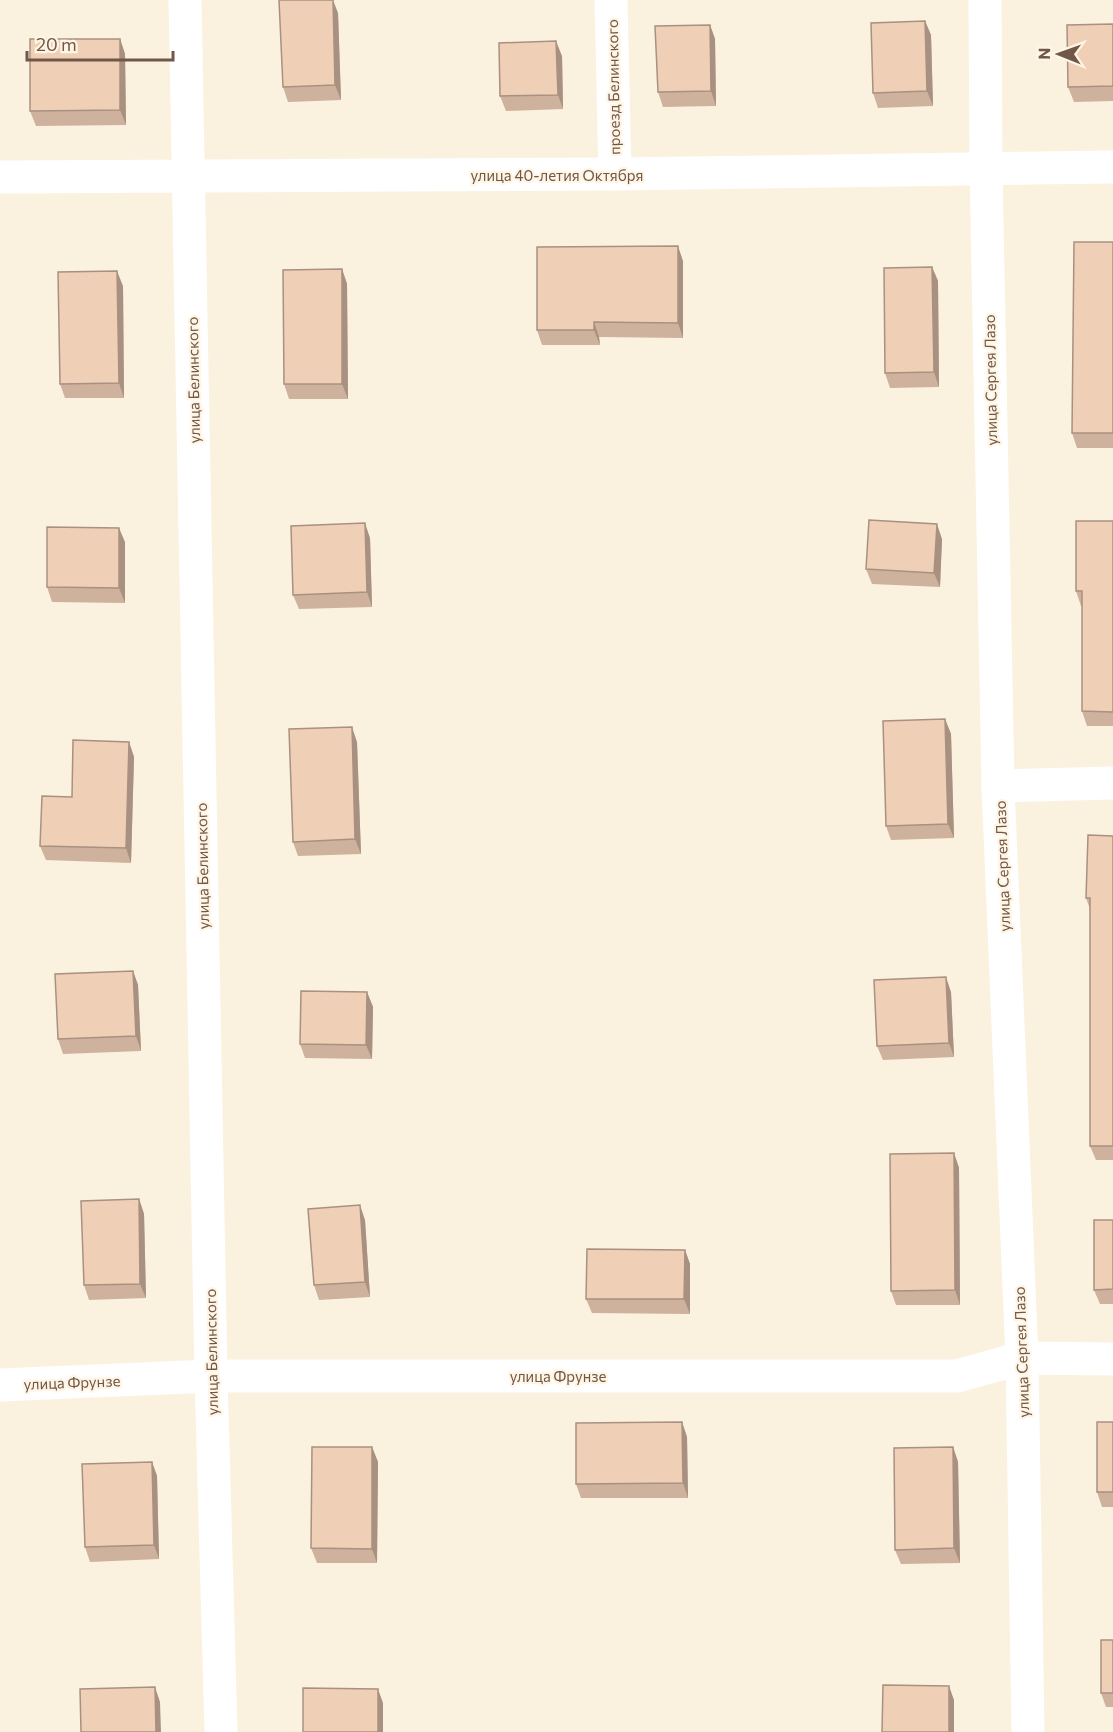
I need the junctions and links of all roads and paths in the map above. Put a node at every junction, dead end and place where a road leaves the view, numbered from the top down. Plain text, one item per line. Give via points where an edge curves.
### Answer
1 (185, 0) edge
2 (612, 0) edge
3 (985, 0) edge
4 (1113, 167) edge
5 (986, 169) junction
6 (615, 174) junction
7 (0, 177) edge
8 (189, 177) junction
9 (1113, 783) edge
10 (998, 786) junction
11 (1023, 1358) junction
12 (1113, 1359) edge
13 (211, 1376) junction
14 (0, 1385) edge
15 (221, 1732) edge
16 (1028, 1732) edge

1 - 8 street, улица Белинского
2 - 6 street, проезд Белинского
3 - 5 street, улица Сергея Лазо
4 - 5 street, улица 40-летия Октября
5 - 6 street, улица 40-летия Октября
5 - 10 street, улица Сергея Лазо
6 - 8 street, улица 40-летия Октября
7 - 8 street, улица 40-летия Октября
8 - 13 street, улица Белинского
9 - 10 street
10 - 11 street, улица Сергея Лазо
11 - 12 street, улица Фрунзе
11 - 13 street, улица Фрунзе via 957,1376
11 - 16 street, улица Сергея Лазо
13 - 14 street, улица Фрунзе
13 - 15 street, улица Белинского

